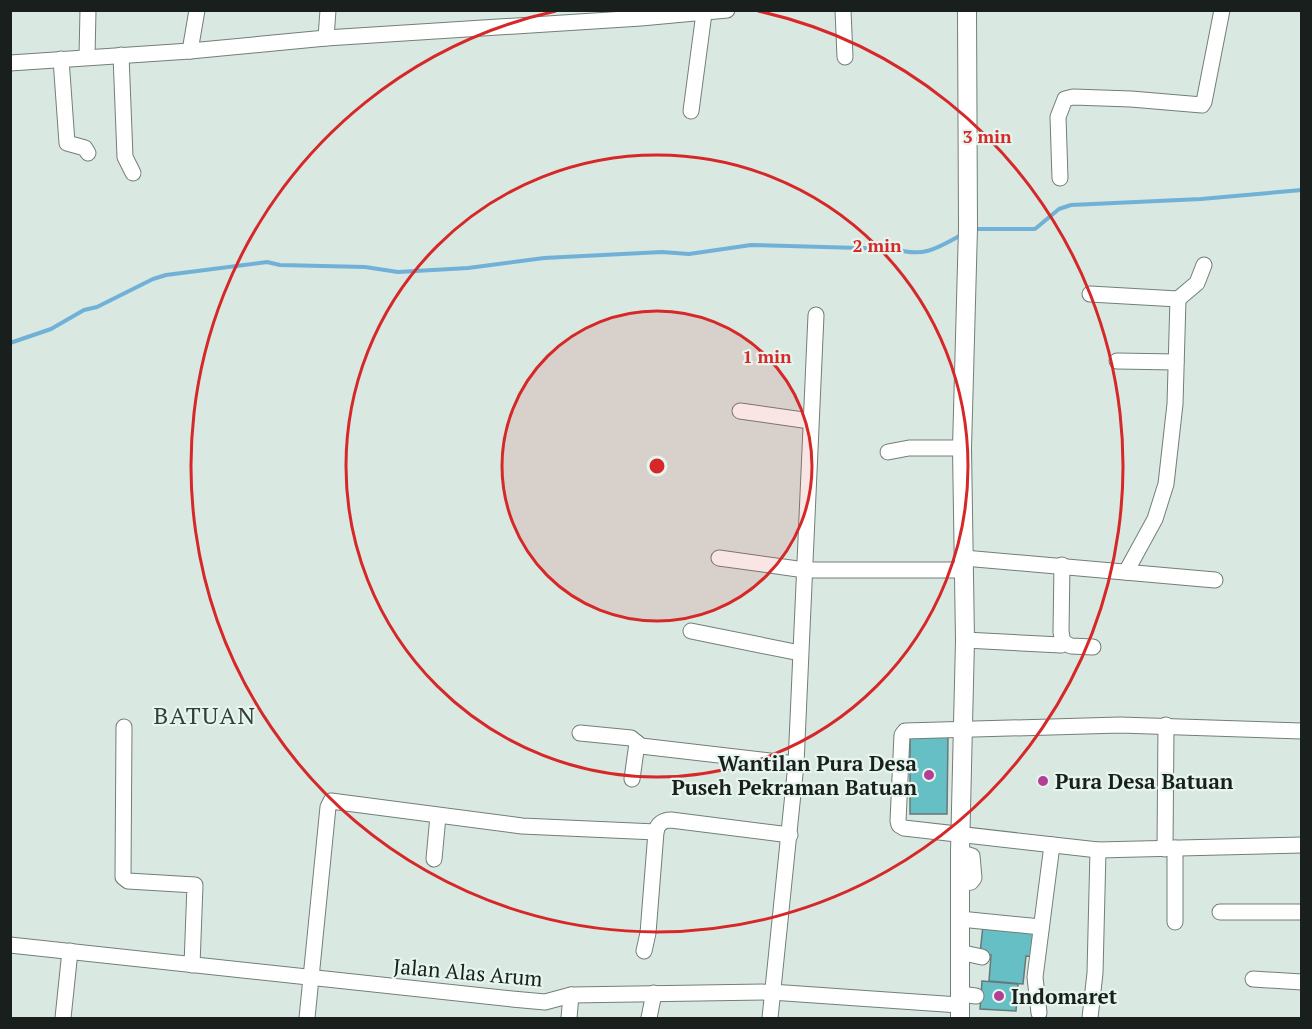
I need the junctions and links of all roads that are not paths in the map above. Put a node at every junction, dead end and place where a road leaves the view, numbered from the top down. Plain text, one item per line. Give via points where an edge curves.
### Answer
1 (88, 10) edge
2 (197, 10) edge
3 (328, 10) edge
4 (727, 10) edge
5 (843, 10) edge
6 (967, 10) edge
7 (1222, 10) edge
8 (704, 13) junction
9 (641, 14) edge
10 (538, 18) edge
11 (326, 38) junction
12 (190, 51) junction
13 (121, 55) junction
14 (87, 57) junction
15 (845, 57) dead end
16 (61, 59) junction
17 (10, 63) edge
18 (690, 111) dead end
19 (88, 153) dead end
20 (133, 173) dead end
21 (1060, 178) dead end
22 (1204, 265) dead end
23 (1090, 294) dead end
24 (1178, 299) junction
25 (816, 315) dead end
26 (1117, 361) dead end
27 (1176, 362) junction
28 (740, 411) dead end
29 (810, 421) junction
30 (962, 448) junction
31 (888, 452) dead end
32 (719, 558) dead end
33 (964, 564) junction
34 (1062, 565) junction
35 (805, 570) junction
36 (1126, 572) junction
37 (1215, 580) dead end
38 (691, 631) dead end
39 (965, 640) junction
40 (1063, 642) junction
41 (1093, 647) dead end
42 (800, 653) junction
43 (1166, 725) junction
44 (124, 727) dead end
45 (963, 728) junction
46 (1302, 731) edge
47 (580, 733) dead end
48 (637, 743) junction
49 (796, 764) junction
50 (632, 780) dead end
51 (438, 816) junction
52 (656, 832) junction
53 (790, 835) junction
54 (960, 843) junction
55 (1302, 845) edge
56 (1052, 846) junction
57 (1170, 849) junction
58 (1098, 850) junction
59 (434, 859) dead end
60 (1220, 912) dead end
61 (1302, 912) edge
62 (960, 919) junction
63 (1175, 922) dead end
64 (1041, 927) junction
65 (10, 945) edge
66 (70, 951) junction
67 (644, 951) dead end
68 (959, 952) junction
69 (982, 957) dead end
70 (192, 965) junction
71 (310, 978) junction
72 (1253, 979) dead end
73 (1302, 982) edge
74 (771, 992) junction
75 (654, 993) junction
76 (571, 995) junction
77 (963, 1003) edge
78 (1039, 1013) dead end
79 (63, 1018) edge
80 (307, 1018) edge
81 (568, 1018) edge
82 (649, 1018) edge
83 (770, 1018) edge
84 (1090, 1018) edge

1 - 14 street
2 - 12 street
3 - 11 street
4 - 8 street
5 - 15 street
6 - 30 main road via 968,228
7 - 21 street via 1202,105 1065,99 1058,117
8 - 9 street
8 - 18 street
9 - 10 street
10 - 11 street
11 - 12 street
12 - 13 street
13 - 14 street
13 - 20 street via 125,157
14 - 16 street
16 - 17 street
16 - 19 street via 68,143 85,148
22 - 24 street via 1197,283
23 - 24 street
24 - 27 street
25 - 29 street
26 - 27 street
27 - 36 street via 1166,484 1155,519
28 - 29 street
29 - 35 street
30 - 31 street
30 - 33 main road
32 - 35 street
33 - 34 street
33 - 35 street
33 - 39 main road
34 - 36 street
34 - 40 street
35 - 42 street
36 - 37 street
38 - 42 street
39 - 40 street via 1060,645
39 - 45 main road
40 - 41 street
42 - 49 street
43 - 45 street
43 - 46 street
43 - 57 street
44 - 70 street via 122,875 126,880 195,885
45 - 54 main road
45 - 54 street via 902,733 898,820 904,828
47 - 48 street via 631,738
48 - 49 street
48 - 50 street
49 - 53 street
51 - 52 street via 522,826
51 - 59 street
51 - 71 street via 331,801
52 - 53 street via 666,820
52 - 67 street
53 - 74 street
54 - 56 street
54 - 62 main road
55 - 57 street
56 - 58 street
56 - 64 street
57 - 58 street
57 - 63 street
58 - 84 street
60 - 61 street
62 - 64 street
62 - 68 main road
64 - 78 street via 1035,977
65 - 66 street, Jalan Alas Arum
66 - 70 street, Jalan Alas Arum
66 - 79 street
68 - 69 street
68 - 77 main road
70 - 71 street, Jalan Alas Arum
71 - 76 street, Jalan Alas Arum via 545,1002
71 - 80 street
72 - 73 street
74 - 75 street, Jalan Alas Arum
74 - 77 street, Jalan Alas Arum
74 - 83 street
75 - 76 street, Jalan Alas Arum
75 - 82 street
76 - 81 street

